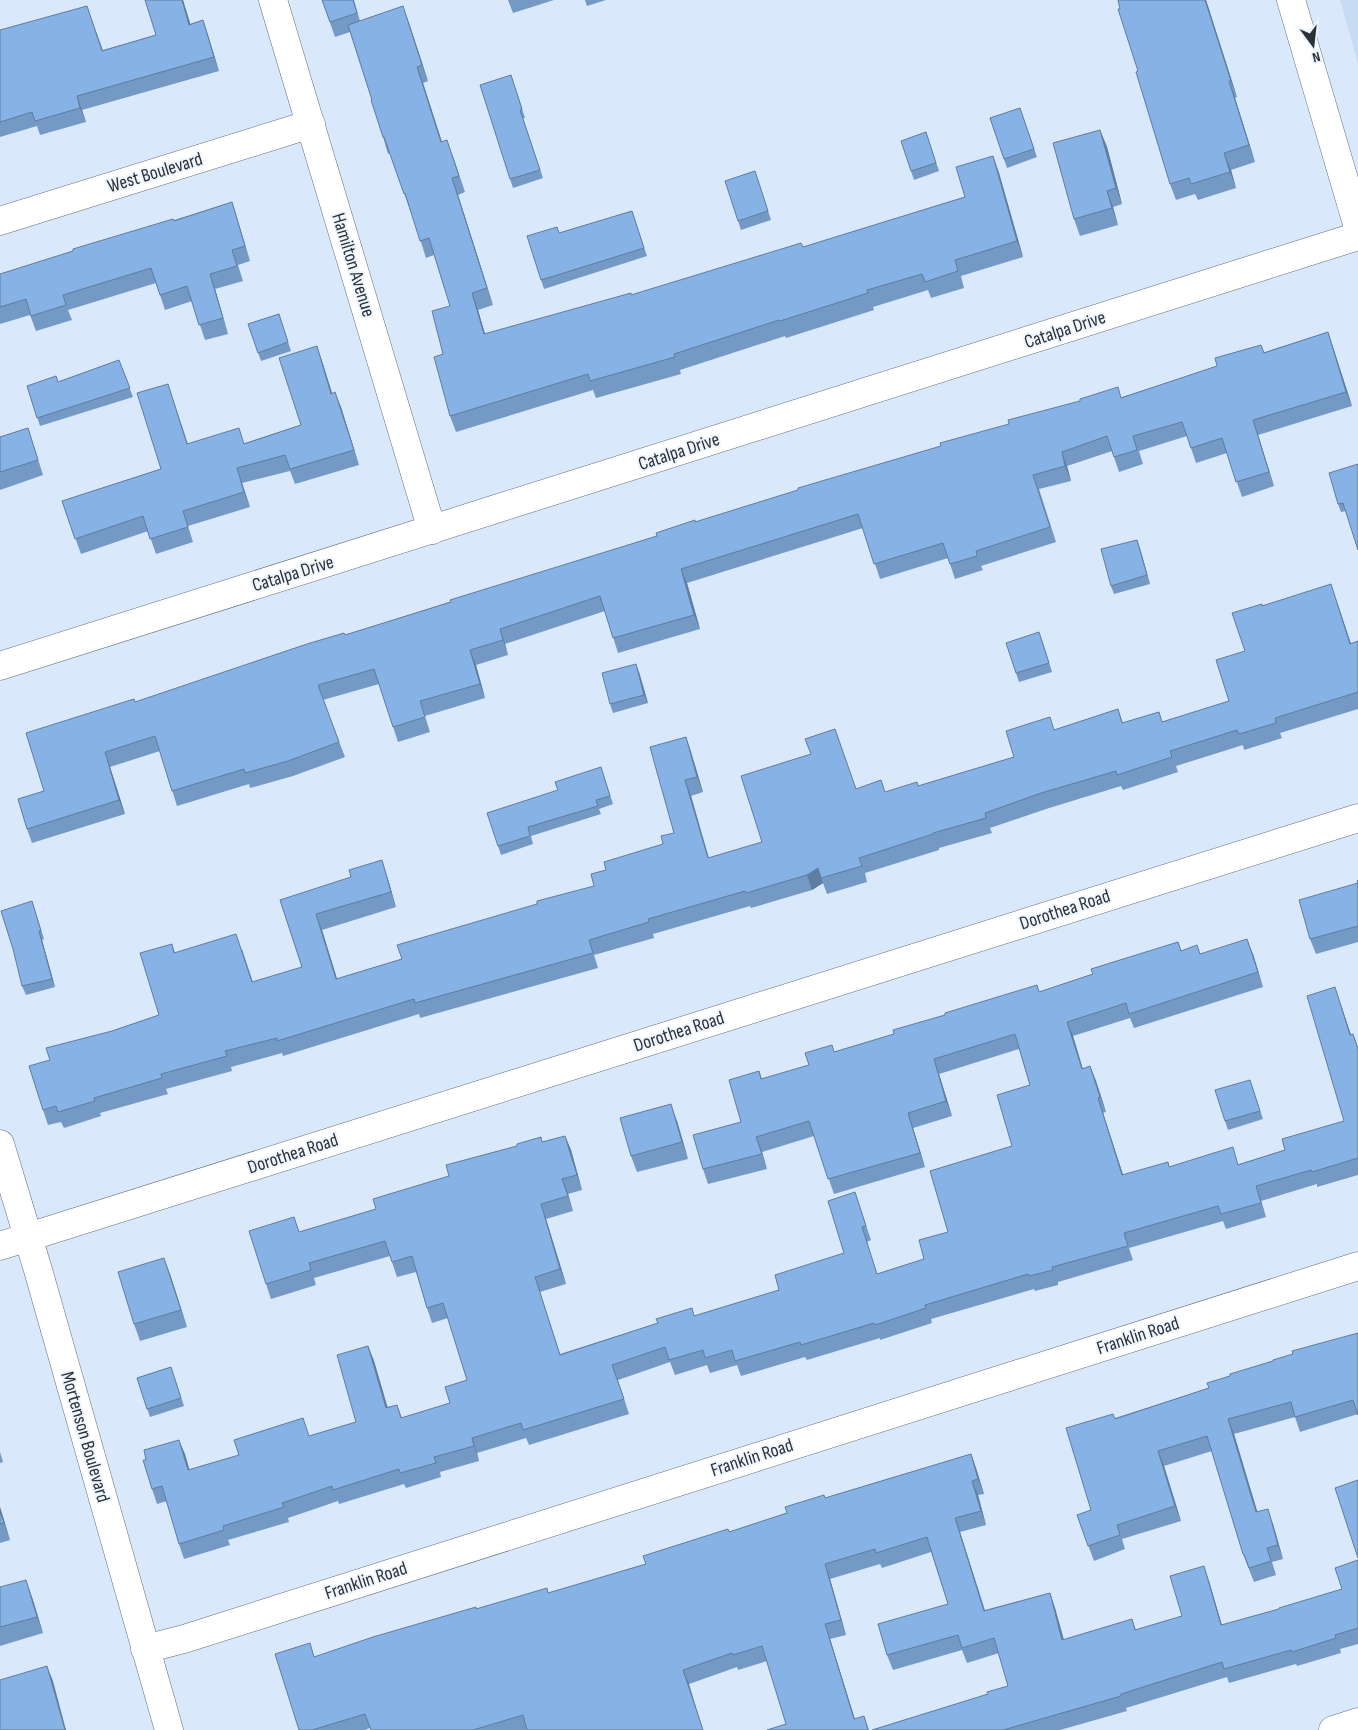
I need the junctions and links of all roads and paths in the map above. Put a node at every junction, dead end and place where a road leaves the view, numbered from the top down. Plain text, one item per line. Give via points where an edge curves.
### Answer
1 (273, 0) edge
2 (1291, 0) edge
3 (310, 124) junction
4 (0, 221) edge
5 (1358, 227) edge
6 (1358, 236) edge
7 (432, 530) junction
8 (0, 666) edge
9 (1358, 818) edge
10 (0, 1144) edge
11 (28, 1238) junction
12 (0, 1246) edge
13 (1358, 1266) edge
14 (145, 1649) junction
15 (1358, 1722) edge
16 (169, 1730) edge
17 (1333, 1730) edge

1 - 3 street, Hamilton Avenue
2 - 5 street
3 - 4 street, West Boulevard
3 - 7 street, Hamilton Avenue
6 - 7 street, Catalpa Drive
7 - 8 street, Catalpa Drive
9 - 11 street, Dorothea Road
10 - 11 street, Mortenson Boulevard
11 - 12 street, Dorothea Road
11 - 14 street, Mortenson Boulevard
13 - 14 street, Franklin Road
14 - 16 street, Mortenson Boulevard
15 - 17 street

